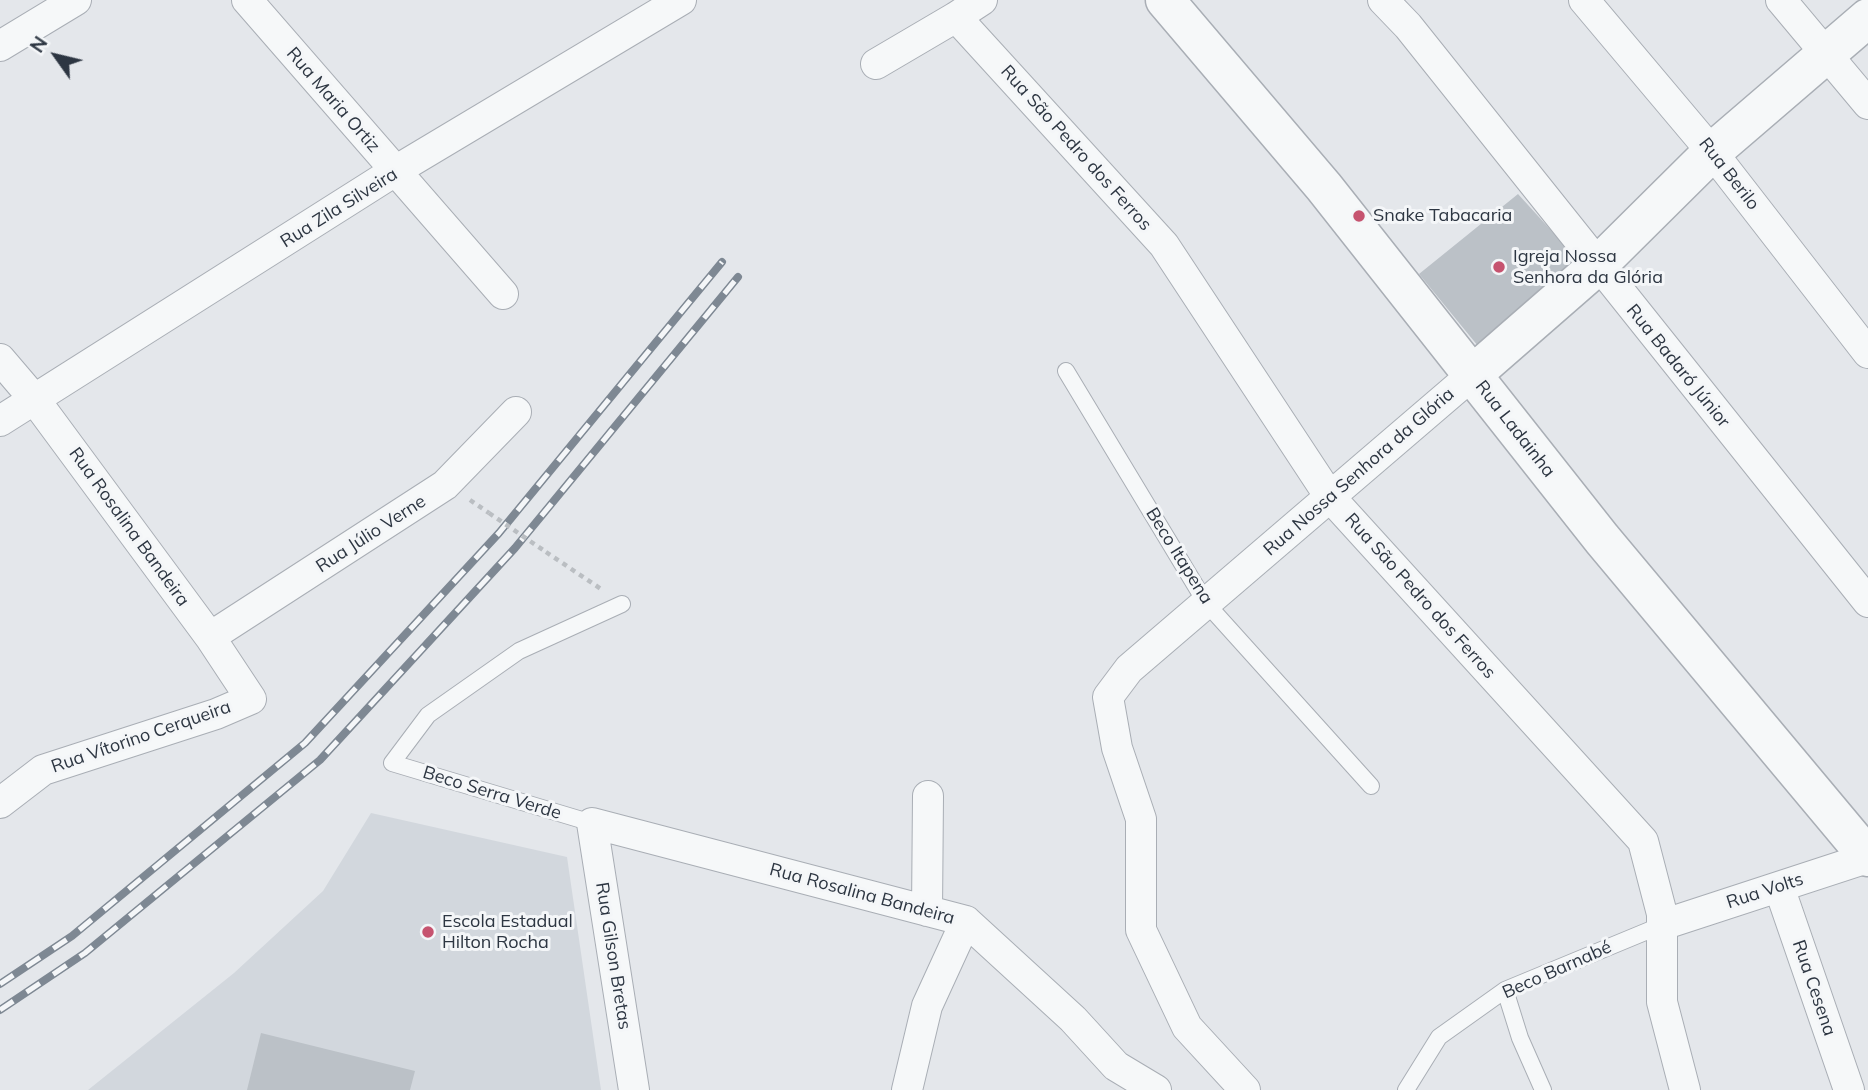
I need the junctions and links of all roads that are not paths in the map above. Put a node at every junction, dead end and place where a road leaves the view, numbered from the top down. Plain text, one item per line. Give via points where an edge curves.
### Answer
1 (76, 0) edge
2 (247, 0) edge
3 (681, 0) edge
4 (982, 0) edge
5 (1165, 0) edge
6 (1382, 0) edge
7 (1584, 0) edge
8 (1781, 0) edge
9 (956, 17) junction
10 (1868, 18) edge
11 (0, 46) edge
12 (1826, 54) junction
13 (876, 64) dead end
14 (1868, 104) edge
15 (1712, 152) junction
16 (396, 171) junction
17 (1597, 265) junction
18 (503, 294) dead end
19 (1868, 353) edge
20 (0, 359) edge
21 (1066, 371) dead end
22 (1472, 375) junction
23 (35, 400) junction
24 (516, 412) dead end
25 (0, 421) edge
26 (1330, 497) junction
27 (1868, 602) edge
28 (1206, 603) junction
29 (622, 604) road end
30 (210, 637) junction
31 (251, 699) joint
32 (1371, 786) dead end
33 (928, 796) dead end
34 (0, 803) edge
35 (592, 823) junction
36 (1867, 858) edge
37 (1779, 887) junction
38 (927, 911) junction
39 (967, 921) junction
40 (1662, 925) junction
41 (1505, 990) junction
42 (634, 1090) edge
43 (907, 1090) edge
44 (1156, 1090) edge
45 (1245, 1090) edge
46 (1406, 1090) edge
47 (1544, 1090) edge
48 (1685, 1090) edge
49 (1849, 1090) edge

1 - 11 street
2 - 16 street, Rua Maria Ortiz
3 - 16 street, Rua Zila Silveira
4 - 9 street
5 - 22 street, Rua Ladainha via 1324,187
6 - 17 street, Rua Badaró Júnior via 1408,26
7 - 15 street, Rua Berilo
8 - 12 street
9 - 13 street
9 - 26 street, Rua São Pedro dos Ferros via 1164,245
10 - 12 street, Rua Nossa Senhora da Glória
12 - 14 street
12 - 15 street, Rua Nossa Senhora da Glória
15 - 17 street, Rua Nossa Senhora da Glória
15 - 19 street, Rua Berilo
16 - 18 street, Rua Maria Ortiz
16 - 23 street, Rua Zila Silveira
17 - 22 street, Rua Nossa Senhora da Glória
17 - 27 street, Rua Badaró Júnior
20 - 23 street, Rua Rosalina Bandeira
21 - 28 lane, Beco Itapena
22 - 26 street, Rua Nossa Senhora da Glória
22 - 36 street, Rua Ladainha
23 - 25 street, Rua Zila Silveira
23 - 30 street, Rua Rosalina Bandeira
24 - 30 street, Rua Júlio Verne via 445,485
26 - 28 street, Rua Nossa Senhora da Glória
26 - 40 street, Rua São Pedro dos Ferros via 1643,841
28 - 32 lane, Beco Itapena
28 - 45 street, Rua Nossa Senhora da Glória via 1129,669 1108,697 1117,748 1141,819 1141,930 1187,1027
29 - 35 lane, Beco Serra Verde via 519,651 428,715 392,762
30 - 31 street, Rua Rosalina Bandeira
31 - 34 street, Rua Vítorino Cerqueira via 43,770
33 - 38 street
35 - 38 street, Rua Rosalina Bandeira
35 - 42 street, Rua Gilson Bretas
36 - 37 street, Rua Volts
37 - 40 street, Rua Volts
37 - 49 street, Rua Cesena
38 - 39 street, Rua Rosalina Bandeira
39 - 43 street via 927,1006
39 - 44 street, Rua Rosalina Bandeira via 1073,1019 1116,1066
40 - 41 lane, Beco Barnabé
40 - 48 street, Rua São Pedro dos Ferros via 1662,1002
41 - 46 lane, Beco Barnabé via 1439,1037
41 - 47 lane

